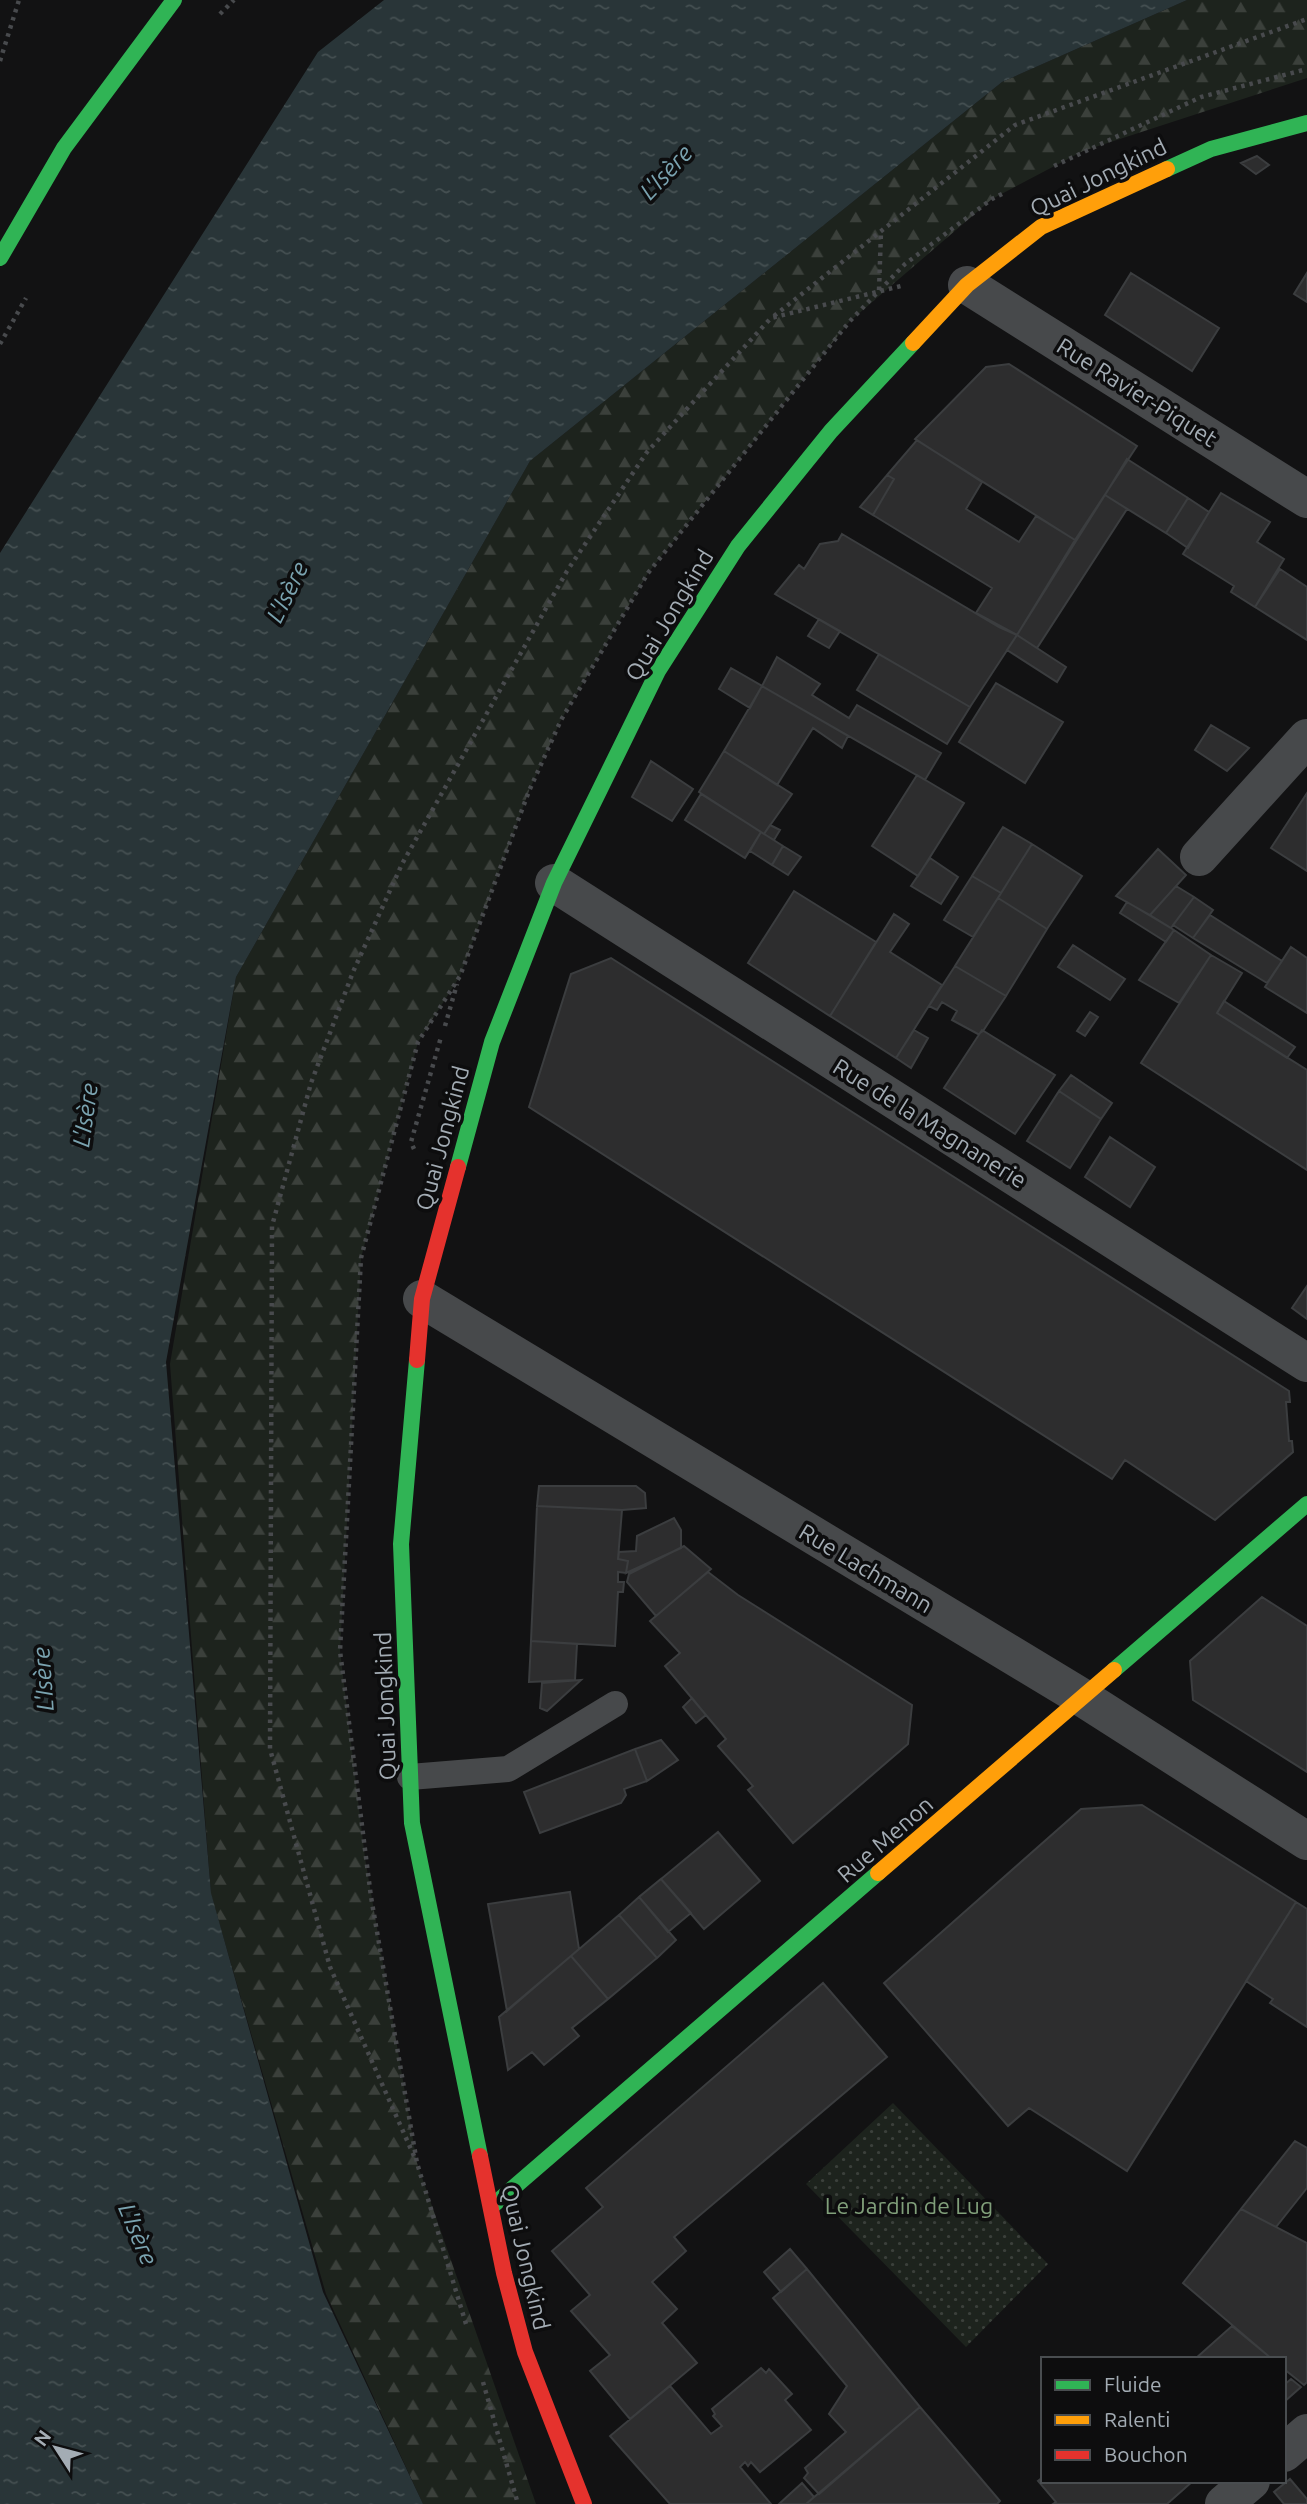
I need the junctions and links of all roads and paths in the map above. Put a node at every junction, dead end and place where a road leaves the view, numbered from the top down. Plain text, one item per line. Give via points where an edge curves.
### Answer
1 (19, 0) edge
2 (174, 0) edge
3 (1307, 19) edge
4 (0, 61) edge
5 (1307, 69) edge
6 (1307, 123) edge
7 (1049, 169) dead end
8 (1015, 187) dead end
9 (881, 231) junction
10 (0, 258) edge
11 (907, 285) dead end
12 (967, 285) junction
13 (879, 290) junction
14 (771, 318) dead end
15 (1307, 499) edge
16 (1307, 738) edge
17 (1199, 857) dead end
18 (554, 883) junction
19 (422, 1299) junction
20 (1307, 1363) edge
21 (1307, 1504) edge
22 (1083, 1698) junction
23 (615, 1704) dead end
24 (411, 1777) junction
25 (1307, 1841) edge
26 (491, 2207) junction
27 (470, 2337) dead end
28 (482, 2377) dead end
29 (1307, 2434) edge
30 (1286, 2451) edge
31 (1249, 2483) edge
32 (517, 2504) edge
33 (584, 2504) edge
34 (1224, 2504) edge

1 - 4 path
2 - 10 street via 64,148
3 - 9 path via 1014,125
5 - 7 path via 1201,97
6 - 12 street, Quai Jongkind via 1211,149 1041,227
8 - 13 path via 905,264
9 - 13 path
9 - 14 path
11 - 13 path
12 - 15 street, Rue Ravier-Piquet
12 - 18 street, Quai Jongkind via 831,431 738,546 658,671
13 - 27 path via 648,573 561,720 528,791 460,976 418,1042 361,1258 340,1651 371,1897 418,2163
16 - 17 street
18 - 19 street, Quai Jongkind via 492,1042
18 - 20 street, Rue de la Magnanerie
19 - 22 street, Rue Lachmann
19 - 24 street, Quai Jongkind via 401,1544
21 - 22 street, Rue Menon
22 - 25 street, Rue Lachmann
22 - 26 street, Rue Menon
23 - 24 lane via 508,1769
24 - 26 street, Quai Jongkind via 412,1823
26 - 33 street, Quai Jongkind via 525,2352
28 - 32 path
29 - 30 street
31 - 34 street

